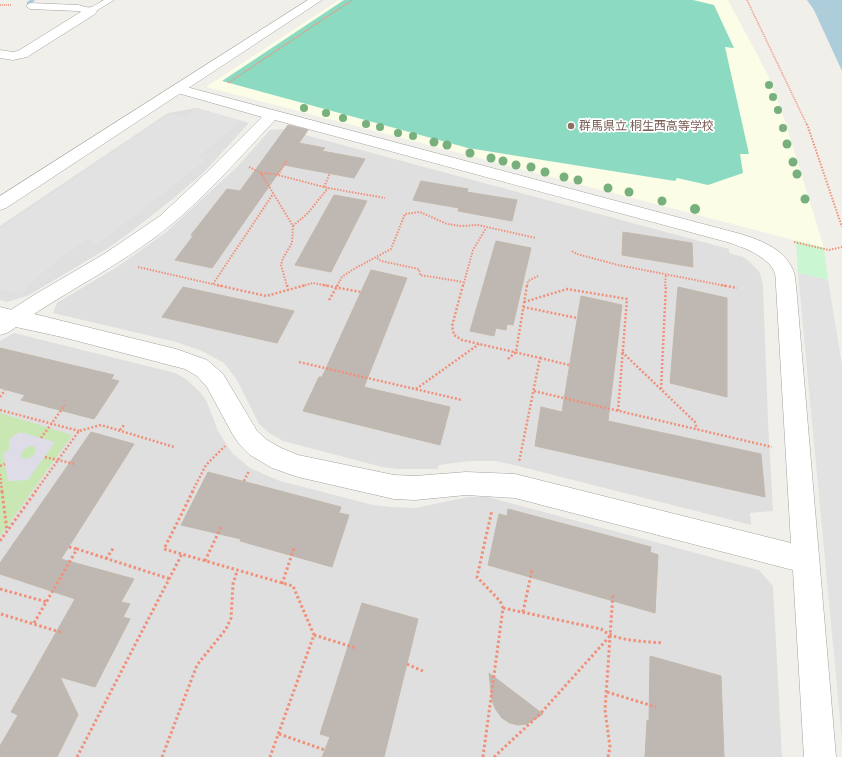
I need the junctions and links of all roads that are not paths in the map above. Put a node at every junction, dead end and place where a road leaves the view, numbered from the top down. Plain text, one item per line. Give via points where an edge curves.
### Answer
1 (110, 0) edge
2 (316, 0) edge
3 (30, 6) dead end
4 (91, 11) junction
5 (0, 54) edge
6 (179, 88) junction
7 (272, 116) junction
8 (0, 204) edge
9 (4, 320) edge
10 (806, 560) junction
11 (820, 757) edge

1 - 4 lane
2 - 6 street
3 - 4 lane
4 - 5 street via 22,54
6 - 7 street
6 - 8 street
7 - 9 street via 166,220 112,259
7 - 10 street via 731,237 753,244 767,253 783,270 786,285
9 - 10 street via 38,323 168,356 203,368 220,386 250,442 286,462 398,487 483,482 516,486
10 - 11 street

